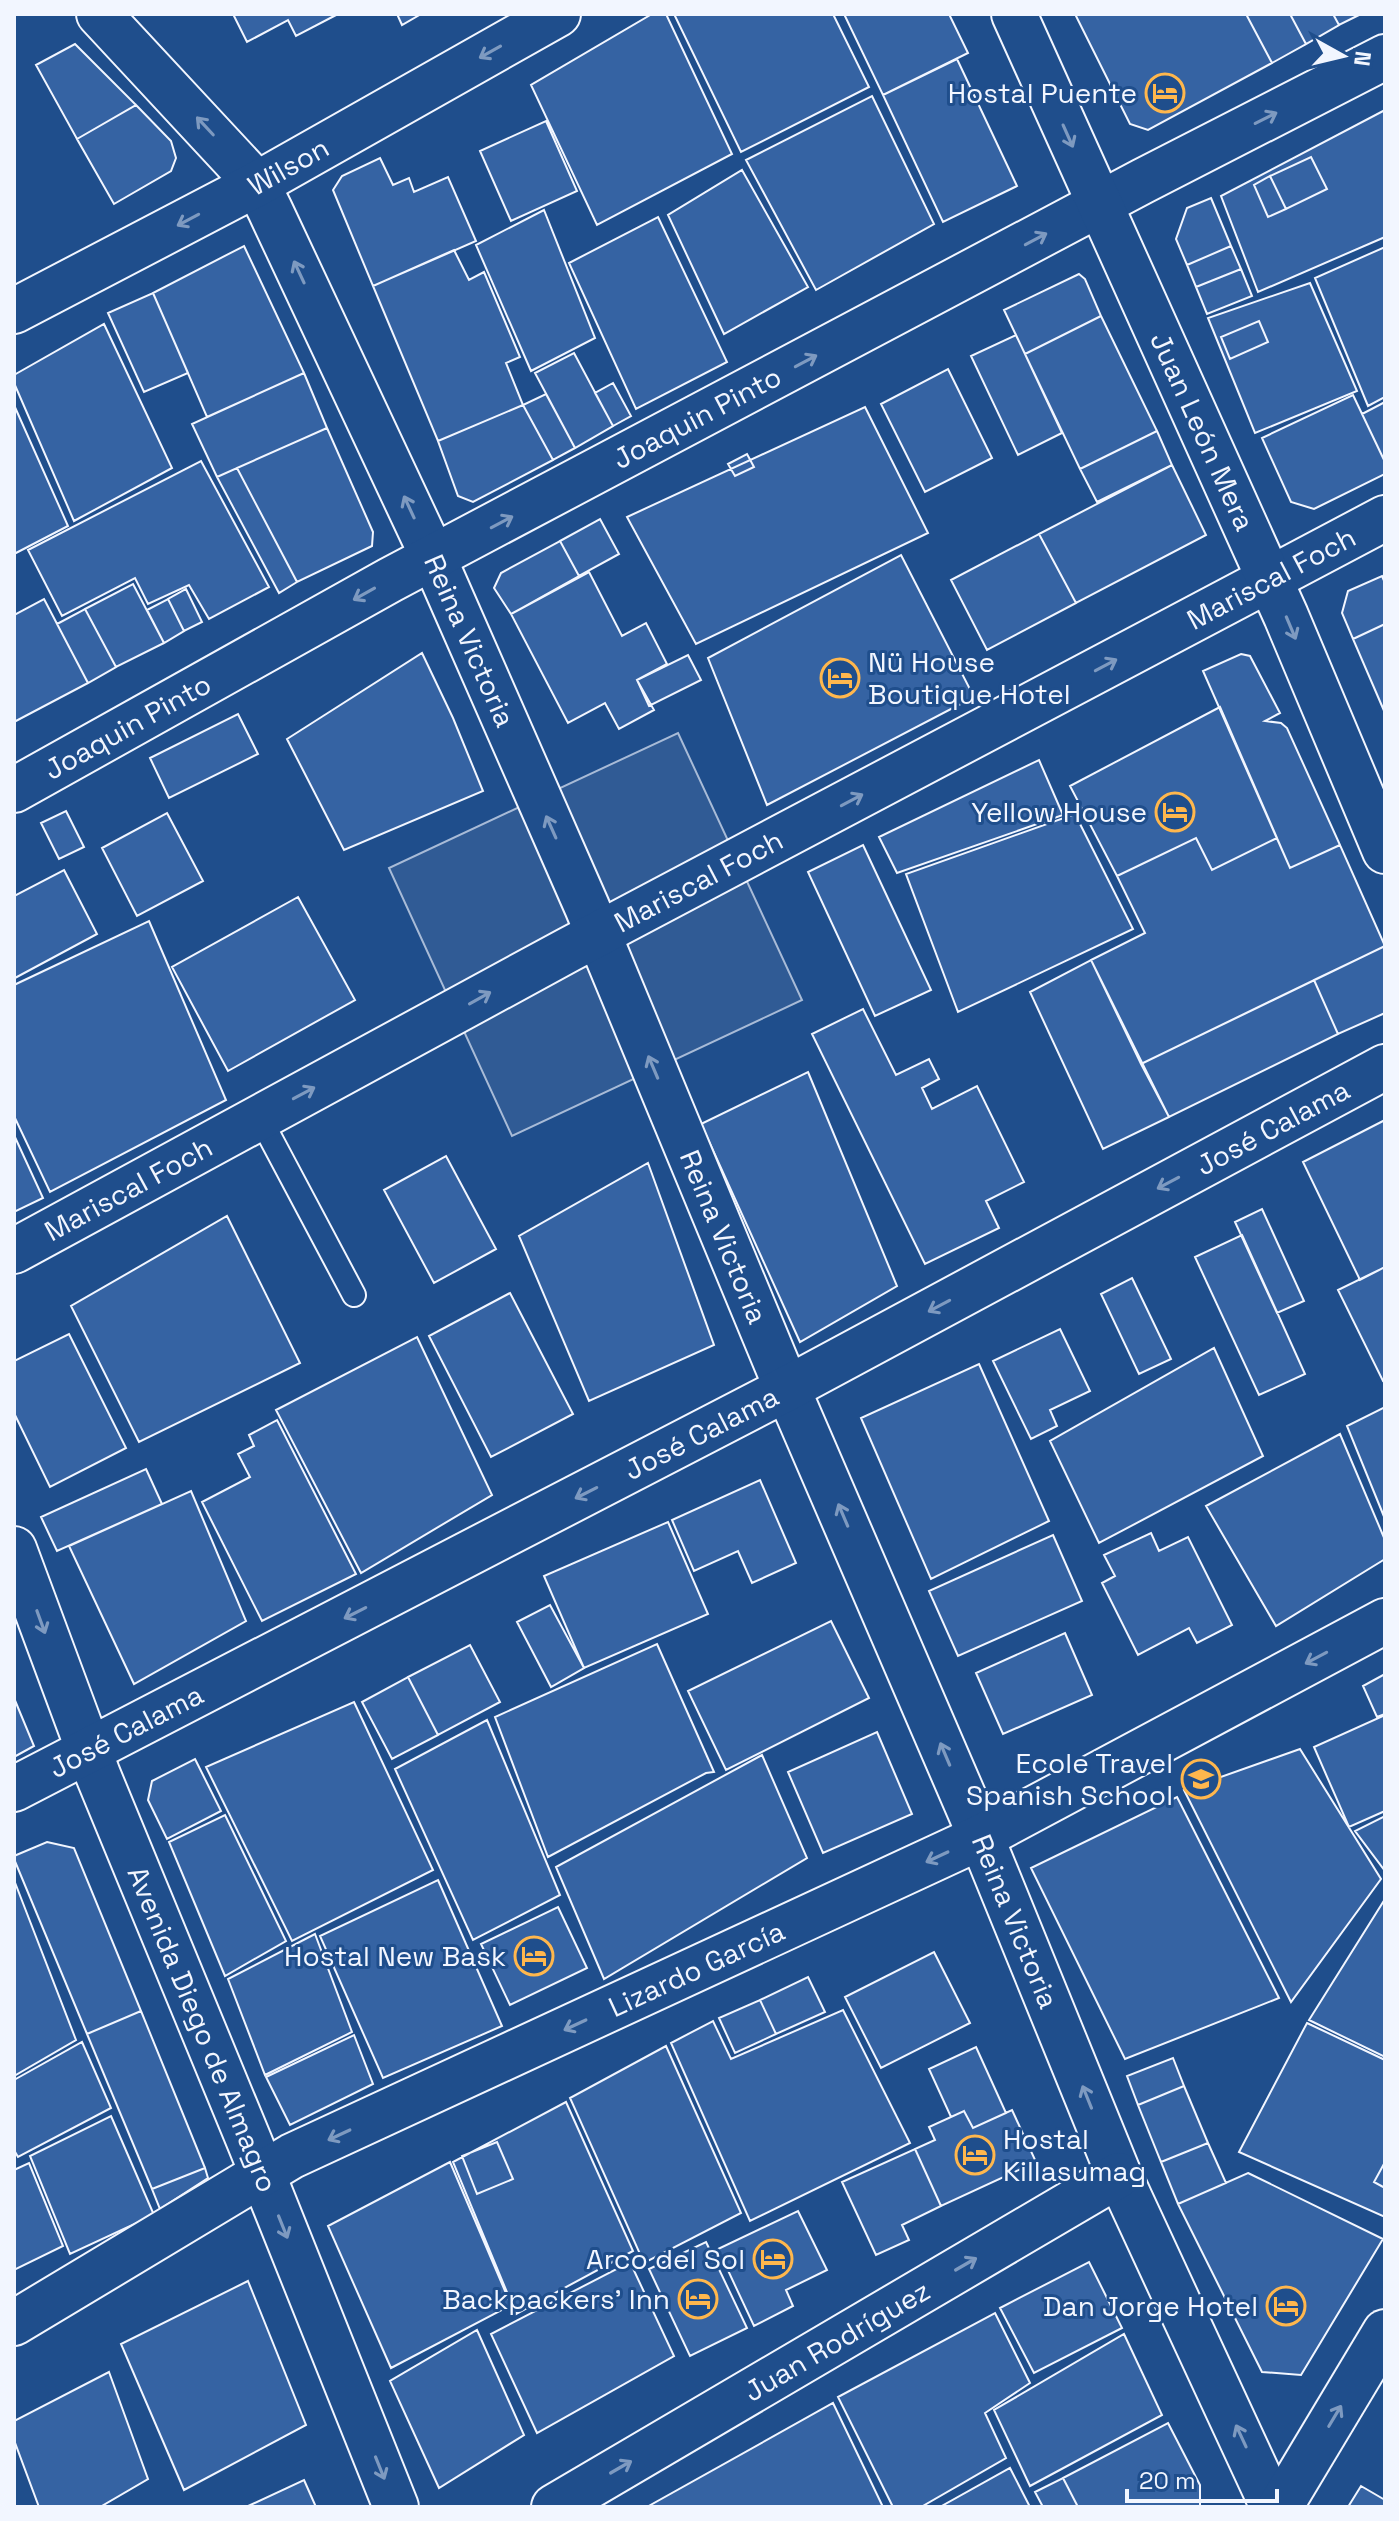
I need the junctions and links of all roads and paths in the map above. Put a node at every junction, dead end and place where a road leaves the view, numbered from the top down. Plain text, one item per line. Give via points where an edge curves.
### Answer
1 (99, 14) edge
2 (558, 14) edge
3 (1014, 14) edge
4 (1385, 57) edge
5 (257, 184) junction
6 (1100, 205) junction
7 (14, 311) edge
8 (1385, 518) edge
9 (434, 559) junction
10 (1269, 579) junction
11 (14, 790) edge
12 (1385, 851) edge
13 (597, 934) junction
14 (1385, 1067) edge
15 (260, 1118) junction
16 (14, 1251) edge
17 (354, 1295) dead end
18 (788, 1388) junction
19 (14, 1549) edge
20 (1385, 1621) edge
21 (89, 1751) junction
22 (14, 1789) edge
23 (981, 1837) junction
24 (261, 2174) junction
25 (1119, 2175) junction
26 (14, 2323) edge
27 (1385, 2332) edge
28 (396, 2507) edge
29 (554, 2507) edge
30 (1273, 2507) edge
31 (1280, 2507) edge

5 -> 1 street, Reina Victoria
2 -> 5 street, Wilson
3 -> 6 street, Juan León Mera
6 -> 4 street, Joaquin Pinto
5 -> 7 street, Wilson
9 -> 5 street, Reina Victoria
9 -> 6 street, Joaquin Pinto
6 - 10 street, Juan León Mera
8 - 10 street, Mariscal Foch
9 -> 11 street, Joaquin Pinto
13 -> 9 street, Reina Victoria
10 -> 12 street, Juan León Mera
13 -> 10 street, Mariscal Foch
15 -> 13 street, Mariscal Foch
18 -> 13 street, Reina Victoria
14 -> 18 street, José Calama
15 - 16 street, Mariscal Foch
15 - 17 lane
18 -> 21 street, José Calama
23 -> 18 street, Reina Victoria
19 -> 21 street, Avenida Diego de Almagro
20 -> 23 street, Lizardo García
21 - 22 street, José Calama
21 - 24 street, Avenida Diego de Almagro
23 -> 24 street, Lizardo García
25 -> 23 street, Reina Victoria
24 - 26 street, Lizardo García
24 -> 28 street, Avenida Diego de Almagro
29 -> 25 street, Juan Rodríguez
30 -> 25 street, Reina Victoria
31 -> 27 street

